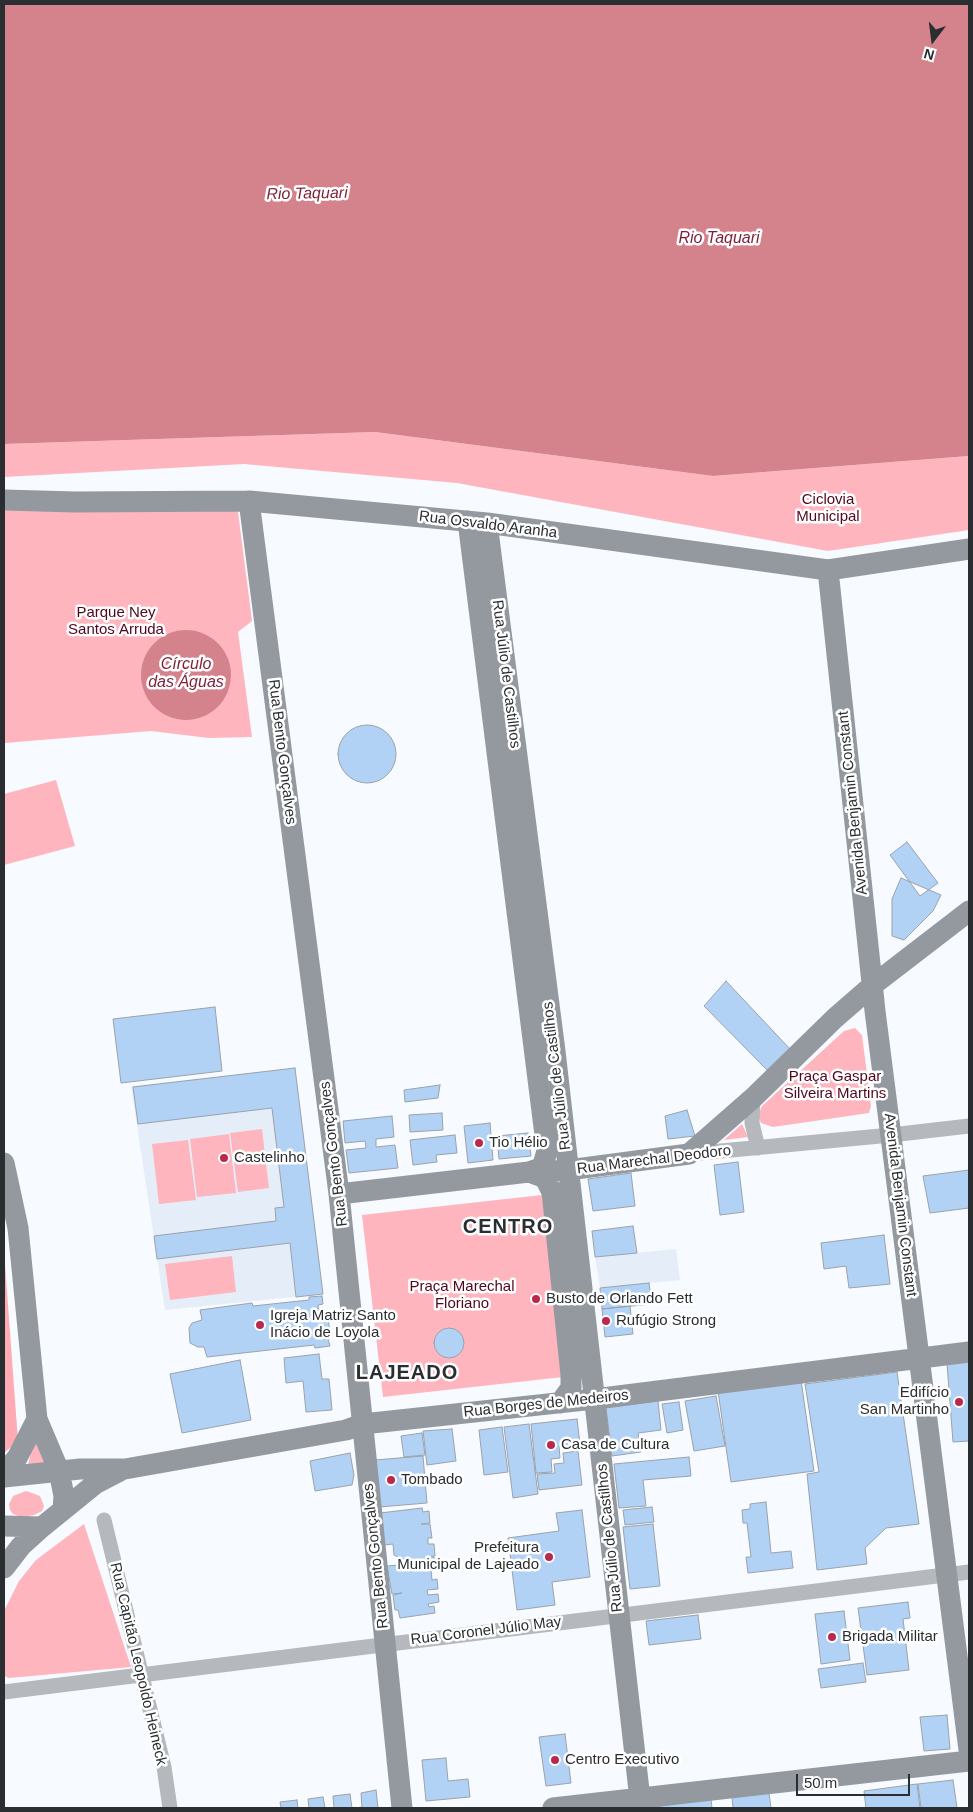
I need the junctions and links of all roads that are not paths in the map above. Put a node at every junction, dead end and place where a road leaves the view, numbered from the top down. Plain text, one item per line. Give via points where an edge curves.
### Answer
1 (4, 500) edge
2 (249, 501) junction
3 (477, 522) junction
4 (969, 550) edge
5 (828, 570) junction
6 (969, 911) edge
7 (881, 979) junction
8 (875, 1011) junction
9 (835, 1018) junction
10 (545, 1052) junction
11 (753, 1098) junction
12 (969, 1126) edge
13 (891, 1135) junction
14 (758, 1148) junction
15 (689, 1154) junction
16 (4, 1163) edge
17 (568, 1170) junction
18 (529, 1172) junction
19 (339, 1194) junction
20 (969, 1352) edge
21 (919, 1359) junction
22 (594, 1399) junction
23 (560, 1403) junction
24 (37, 1419) junction
25 (363, 1424) junction
26 (125, 1469) junction
27 (70, 1470) junction
28 (4, 1472) edge
29 (4, 1476) edge
30 (63, 1510) junction
31 (104, 1520) dead end
32 (5, 1525) edge
33 (42, 1527) junction
34 (4, 1568) edge
35 (969, 1572) edge
36 (947, 1574) junction
37 (619, 1614) junction
38 (385, 1644) junction
39 (142, 1675) junction
40 (4, 1692) edge
41 (969, 1750) edge
42 (969, 1760) edge
43 (640, 1803) edge
44 (170, 1808) edge
45 (402, 1808) edge
46 (553, 1808) edge

1 - 2 street, Rua Osvaldo Aranha
2 - 3 street, Rua Osvaldo Aranha
2 - 19 street, Rua Bento Gonçalves
3 - 5 street, Rua Osvaldo Aranha
3 - 10 street, Rua Júlio de Castilhos
4 - 5 street, Rua Osvaldo Aranha
5 - 7 street, Avenida Benjamin Constant
6 - 7 street
7 - 8 street
7 - 9 street
8 - 9 street via 864,1009
8 - 13 street, Avenida Benjamin Constant
9 - 11 street
10 - 17 street, Rua Júlio de Castilhos
10 - 18 street, Rua Júlio de Castilhos via 547,1150 543,1165
11 - 14 street via 752,1123
11 - 15 street
12 - 13 street, Rua Marechal Deodoro
13 - 14 street, Rua Marechal Deodoro
13 - 21 street, Avenida Benjamin Constant
14 - 15 street, Rua Marechal Deodoro
15 - 17 street, Rua Marechal Deodoro
16 - 24 street via 18,1228
17 - 18 street, Rua Marechal Deodoro
17 - 22 street, Rua Júlio de Castilhos
18 - 19 street, Rua Marechal Deodoro
18 - 23 street via 545,1178 552,1192 571,1375 571,1388
19 - 25 street, Rua Bento Gonçalves
20 - 21 street, Rua Borges de Medeiros
21 - 22 street, Rua Borges de Medeiros
21 - 36 street, Avenida Benjamin Constant
22 - 23 street, Rua Borges de Medeiros
22 - 37 street, Rua Júlio de Castilhos
23 - 25 street, Rua Borges de Medeiros
24 - 27 street
24 - 28 street via 17,1458
25 - 26 street, Rua Borges de Medeiros via 346,1430
25 - 38 street, Rua Bento Gonçalves
26 - 27 street, Rua Borges de Medeiros
26 - 30 street, Rua Borges de Medeiros via 105,1478
27 - 29 street, Rua Borges de Medeiros
27 - 30 street
30 - 33 street, Rua Borges de Medeiros
31 - 39 street, Rua Capitão Leopoldo Heineck
32 - 33 street
33 - 34 street, Rua Borges de Medeiros
35 - 36 street, Rua Coronel Júlio May
36 - 37 street, Rua Coronel Júlio May
36 - 41 street, Avenida Benjamin Constant
37 - 38 street, Rua Coronel Júlio May
37 - 43 street, Rua Júlio de Castilhos
38 - 39 street, Rua Coronel Júlio May
38 - 45 street, Rua Bento Gonçalves
39 - 40 street, Rua Coronel Júlio May
39 - 44 street, Rua Capitão Leopoldo Heineck via 164,1767
42 - 43 street
43 - 46 street

